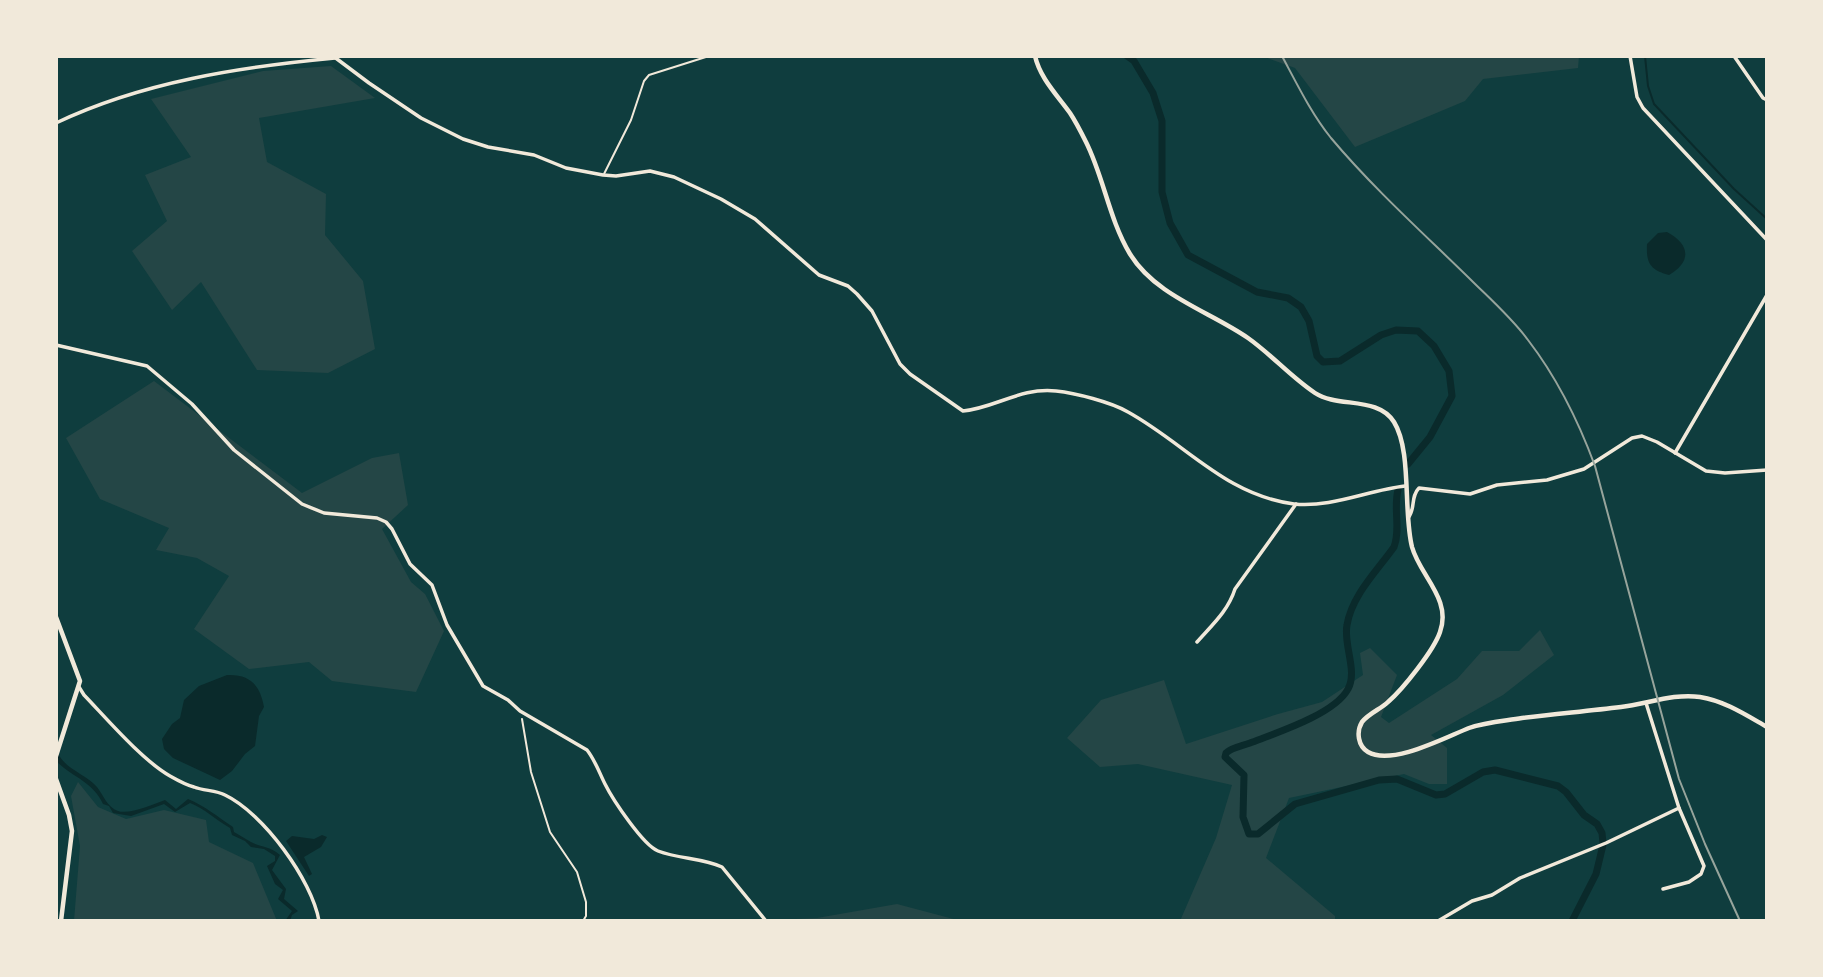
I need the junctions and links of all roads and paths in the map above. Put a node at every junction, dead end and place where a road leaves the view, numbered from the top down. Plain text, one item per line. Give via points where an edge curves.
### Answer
1 (709, 56) edge
2 (1035, 56) edge
3 (1630, 56) edge
4 (1734, 56) edge
5 (334, 57) edge
6 (1767, 100) edge
7 (56, 123) edge
8 (603, 175) junction
9 (1767, 240) edge
10 (1767, 295) edge
11 (56, 345) edge
12 (1675, 453) junction
13 (1767, 470) edge
14 (1405, 486) junction
15 (1296, 504) junction
16 (1407, 519) junction
17 (56, 617) edge
18 (1197, 642) dead end
19 (79, 687) junction
20 (1646, 703) junction
21 (520, 711) junction
22 (1767, 727) edge
23 (56, 756) edge
24 (56, 779) edge
25 (1679, 808) junction
26 (1664, 889) dead end
27 (61, 921) edge
28 (319, 921) edge
29 (583, 921) edge
30 (766, 921) edge
31 (1438, 921) edge

1 - 8 lane via 649,75
2 - 14 street via 1091,152 1132,257 1155,282 1245,336 1313,392 1388,414 1401,438
3 - 9 street via 1643,108
4 - 6 street
5 - 7 street via 270,64 172,84 92,106
5 - 8 street via 421,118 463,139
8 - 15 street via 650,171 674,177 755,219 819,275 857,294 872,311 900,364 963,411 1036,390 1094,400 1125,410 1235,486
10 - 12 street
11 - 21 street via 148,366 192,404 234,450 302,504 324,513 386,522 410,564 432,585 447,625 483,685
12 - 13 street via 1706,471
12 - 16 street via 1642,436 1584,469 1547,480 1497,485 1470,494 1419,488
14 - 15 street
14 - 16 street
15 - 18 street via 1221,616
16 - 20 street via 1416,560 1444,614 1431,649 1389,701 1363,722 1358,733 1366,751 1396,754 1484,724
17 - 19 street
19 - 23 street
19 - 28 street via 150,762 195,788 225,795 258,820 309,891
20 - 22 street via 1705,698
20 - 25 street
21 - 29 path via 531,772 550,832 577,872 586,902
21 - 30 street via 592,755 606,787 650,846 722,867
24 - 27 street via 72,831
25 - 26 street via 1703,866 1701,874 1689,882
25 - 31 street via 1520,878

